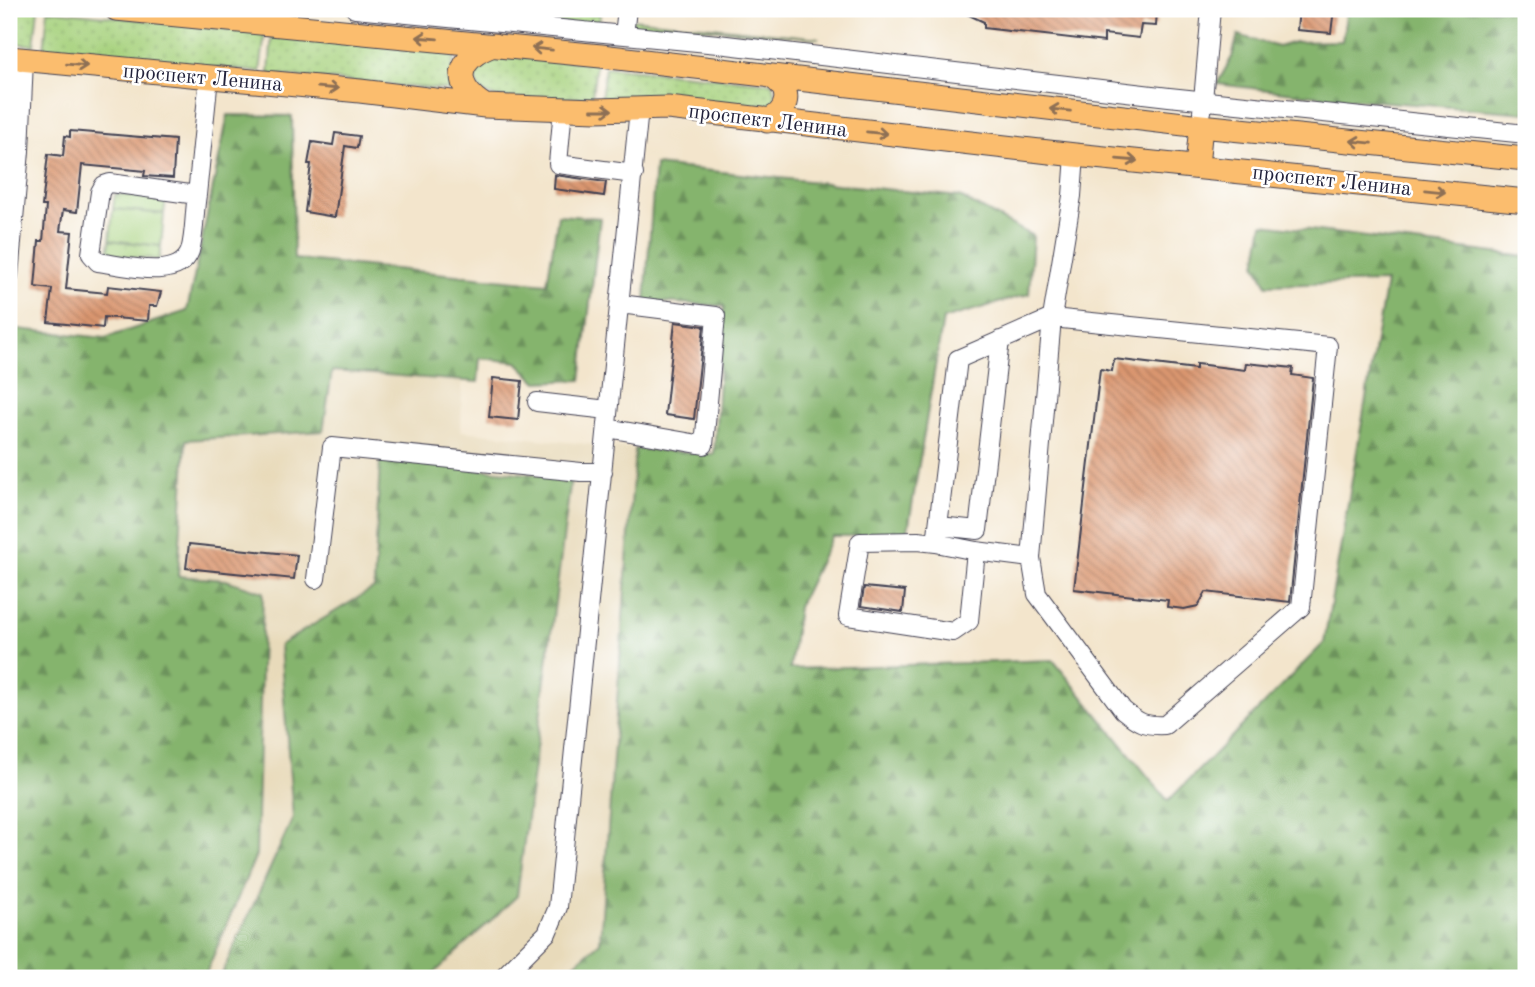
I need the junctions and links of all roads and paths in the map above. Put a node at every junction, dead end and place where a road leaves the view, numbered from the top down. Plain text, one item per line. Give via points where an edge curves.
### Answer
1 (116, 9) edge
2 (355, 9) edge
3 (627, 9) edge
4 (1211, 9) edge
5 (142, 10) edge
6 (429, 12) edge
7 (624, 35) junction
8 (495, 44) junction
9 (718, 44) junction
10 (16, 59) edge
11 (716, 71) junction
12 (209, 77) junction
13 (772, 77) junction
14 (1203, 101) junction
15 (485, 106) junction
16 (563, 108) junction
17 (639, 109) junction
18 (767, 121) junction
19 (1201, 125) junction
20 (1526, 134) edge
21 (1075, 155) junction
22 (1526, 159) edge
23 (1197, 166) junction
24 (634, 174) junction
25 (197, 195) junction
26 (1526, 201) edge
27 (9, 276) edge
28 (620, 304) junction
29 (1052, 318) junction
30 (1000, 340) junction
31 (537, 402) dead end
32 (608, 419) junction
33 (603, 472) junction
34 (937, 534) junction
35 (975, 551) junction
36 (1031, 558) junction
37 (316, 579) dead end
38 (502, 978) edge

1 - 5 main road, проспект Ленина
2 - 6 street
3 - 7 street
4 - 14 street
8 -> 5 main road, проспект Ленина
6 - 7 street
7 - 9 street
11 -> 8 main road, проспект Ленина
8 - 15 main road via 472,55 463,72 464,86
9 - 11 street
9 - 14 street
10 -> 12 main road, проспект Ленина
10 - 27 street via 20,152
11 - 13 main road, проспект Ленина
12 -> 15 main road, проспект Ленина
12 - 25 street
13 - 18 main road via 784,87 787,99 782,112
19 -> 13 main road, проспект Ленина
14 - 19 street
14 - 20 street
15 - 16 main road, проспект Ленина
16 -> 17 main road, проспект Ленина
16 - 24 street via 558,163
17 - 18 main road, проспект Ленина via 668,108
17 - 24 street
18 -> 21 main road, проспект Ленина
22 -> 19 main road, проспект Ленина
19 - 23 main road
21 -> 23 main road, проспект Ленина
21 - 29 street
23 -> 26 main road, проспект Ленина
24 - 28 street
25 - 25 street via 190,253 177,264 161,271 98,262 90,254 104,185
28 - 32 street
28 - 32 street via 716,316 704,445
29 - 30 street
29 - 36 street
29 - 36 street via 1328,346 1301,607 1165,725 1138,723 1123,710 1037,594
30 - 34 street via 958,359
30 - 34 street via 978,530
31 - 32 street
32 - 33 street
33 - 37 street via 332,447
33 - 38 street via 558,907 547,933
34 - 35 street
34 - 35 street via 918,541 860,542 848,616 953,632 969,621
35 - 36 street

